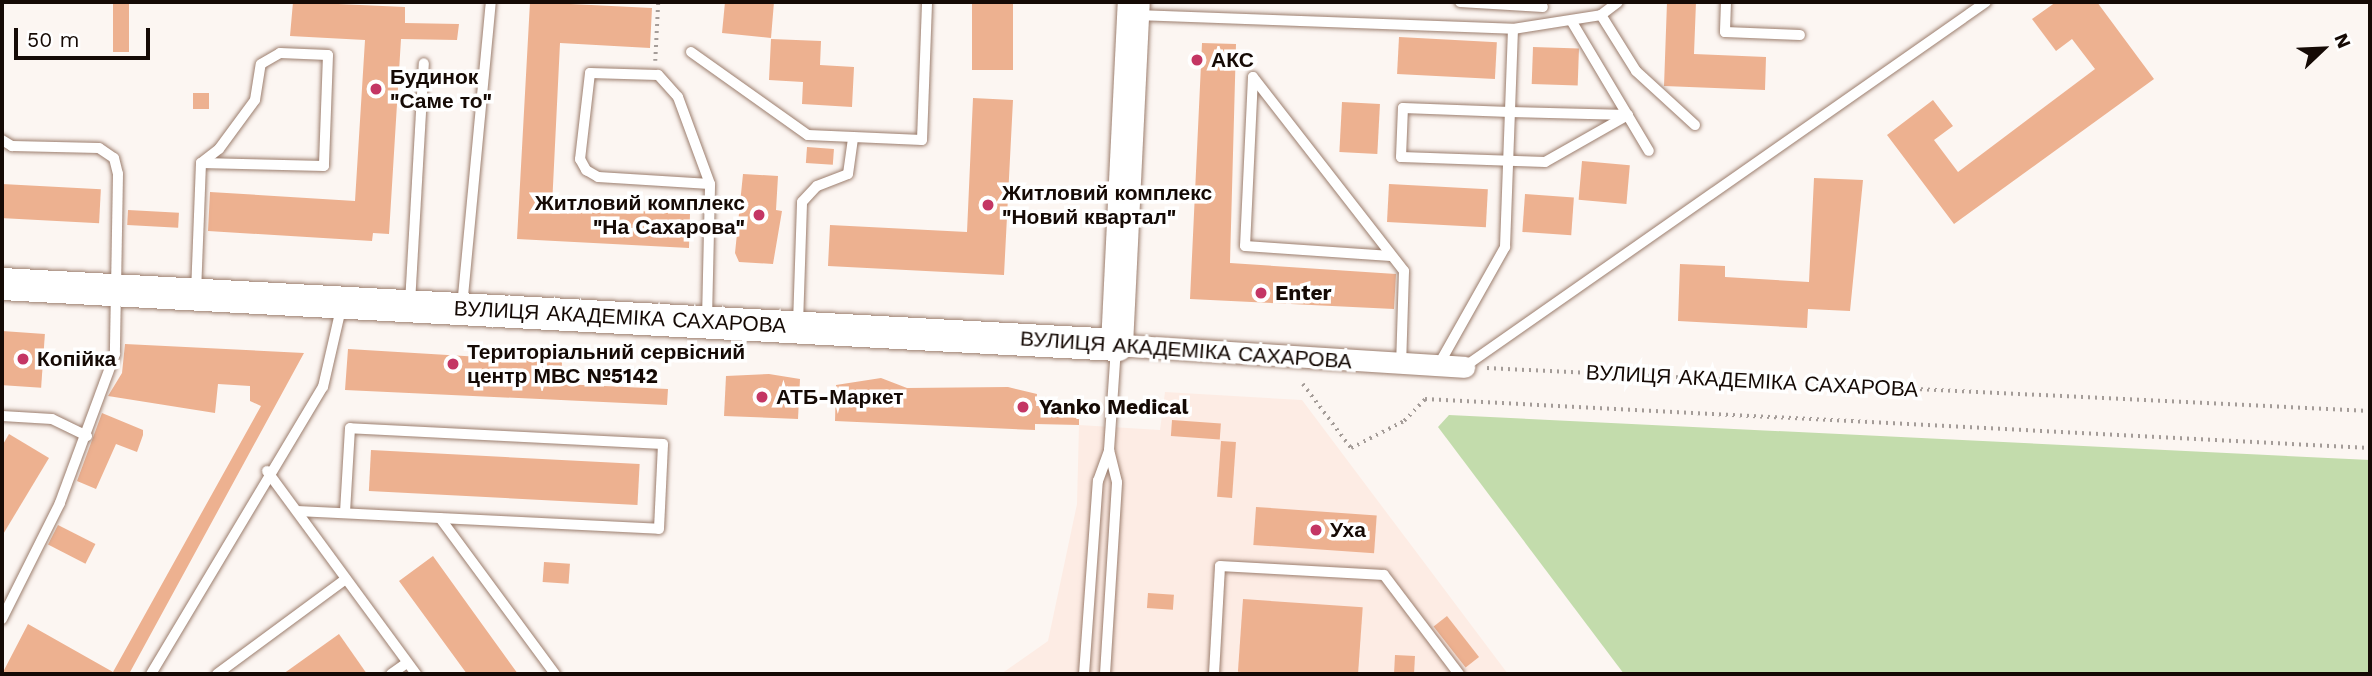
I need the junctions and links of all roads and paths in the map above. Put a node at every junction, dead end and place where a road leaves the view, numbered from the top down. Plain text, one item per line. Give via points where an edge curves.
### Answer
1 (491, 2) edge
2 (658, 2) edge
3 (927, 2) edge
4 (1460, 2) edge
5 (1618, 2) edge
6 (1726, 2) edge
7 (1986, 2) edge
8 (1543, 6) dead end
9 (1134, 8) edge
10 (1601, 15) junction
11 (1572, 22) junction
12 (1513, 29) junction
13 (1800, 35) dead end
14 (691, 52) dead end
15 (424, 63) dead end
16 (655, 74) junction
17 (1510, 112) junction
18 (1628, 115) junction
19 (1695, 125) dead end
20 (853, 137) junction
21 (2, 140) edge
22 (1649, 151) dead end
23 (1508, 161) junction
24 (201, 163) junction
25 (710, 184) junction
26 (1391, 256) junction
27 (2, 284) edge
28 (117, 291) junction
29 (196, 295) junction
30 (342, 301) junction
31 (410, 305) junction
32 (462, 307) junction
33 (708, 322) junction
34 (798, 327) junction
35 (1117, 345) junction
36 (1401, 365) junction
37 (1438, 366) junction
38 (1464, 367) junction
39 (1303, 384) dead end
40 (2370, 411) edge
41 (2, 416) edge
42 (88, 436) junction
43 (2370, 448) edge
44 (1109, 450) junction
45 (267, 471) junction
46 (297, 511) junction
47 (345, 513) junction
48 (440, 518) junction
49 (346, 579) junction
50 (2, 619) edge
51 (407, 663) junction
52 (152, 674) edge
53 (217, 674) edge
54 (391, 674) edge
55 (416, 674) edge
56 (555, 674) edge
57 (1084, 674) edge
58 (1105, 674) edge
59 (1213, 674) edge
60 (1460, 674) edge

1 - 32 lane
2 - 16 path
3 - 20 lane via 922,140
4 - 8 lane
5 - 10 lane
6 - 13 lane via 1725,32
7 - 38 lane
9 - 12 lane
9 - 35 street
10 - 11 lane
10 - 19 lane via 1636,71
11 - 12 lane
11 - 18 lane
12 - 17 lane
14 - 20 lane via 808,135
15 - 31 lane
16 - 25 lane via 678,97
16 - 25 lane via 590,73 582,165 598,177
17 - 18 lane
17 - 23 lane
17 - 23 lane via 1403,108 1401,157
18 - 22 lane
18 - 23 lane via 1545,162
20 - 34 lane via 848,174 817,186 802,202
21 - 28 lane via 12,146 99,148 114,158
23 - 37 lane via 1505,247
24 - 24 lane via 324,166 328,55 280,53 261,64 255,100 219,149
24 - 29 lane
25 - 33 lane
26 - 26 lane via 1286,119 1254,76 1245,246
26 - 36 lane via 1404,271
27 - 28 street, ВУЛИЦЯ АКАДЕМІКА САХАРОВА
28 - 29 street, ВУЛИЦЯ АКАДЕМІКА САХАРОВА
28 - 42 lane via 115,355
29 - 30 street, ВУЛИЦЯ АКАДЕМІКА САХАРОВА
30 - 31 street, ВУЛИЦЯ АКАДЕМІКА САХАРОВА
30 - 45 lane via 323,387
31 - 32 street, ВУЛИЦЯ АКАДЕМІКА САХАРОВА
32 - 33 street, ВУЛИЦЯ АКАДЕМІКА САХАРОВА
33 - 34 street, ВУЛИЦЯ АКАДЕМІКА САХАРОВА
34 - 35 street, ВУЛИЦЯ АКАДЕМІКА САХАРОВА
35 - 36 street, ВУЛИЦЯ АКАДЕМІКА САХАРОВА
35 - 44 lane
36 - 37 street, ВУЛИЦЯ АКАДЕМІКА САХАРОВА
37 - 38 street, ВУЛИЦЯ АКАДЕМІКА САХАРОВА
38 - 40 path, ВУЛИЦЯ АКАДЕМІКА САХАРОВА
39 - 43 path via 1351,448 1404,421 1425,399
41 - 42 lane via 52,419
42 - 50 lane
44 - 57 lane via 1098,481
44 - 58 lane via 1117,482
45 - 46 lane
45 - 52 lane
46 - 47 lane
46 - 49 lane
47 - 48 lane
47 - 48 lane via 350,428 663,444 659,530
48 - 56 lane
49 - 51 lane
49 - 53 lane
51 - 54 lane
51 - 55 lane
59 - 60 lane via 1220,566 1384,575

